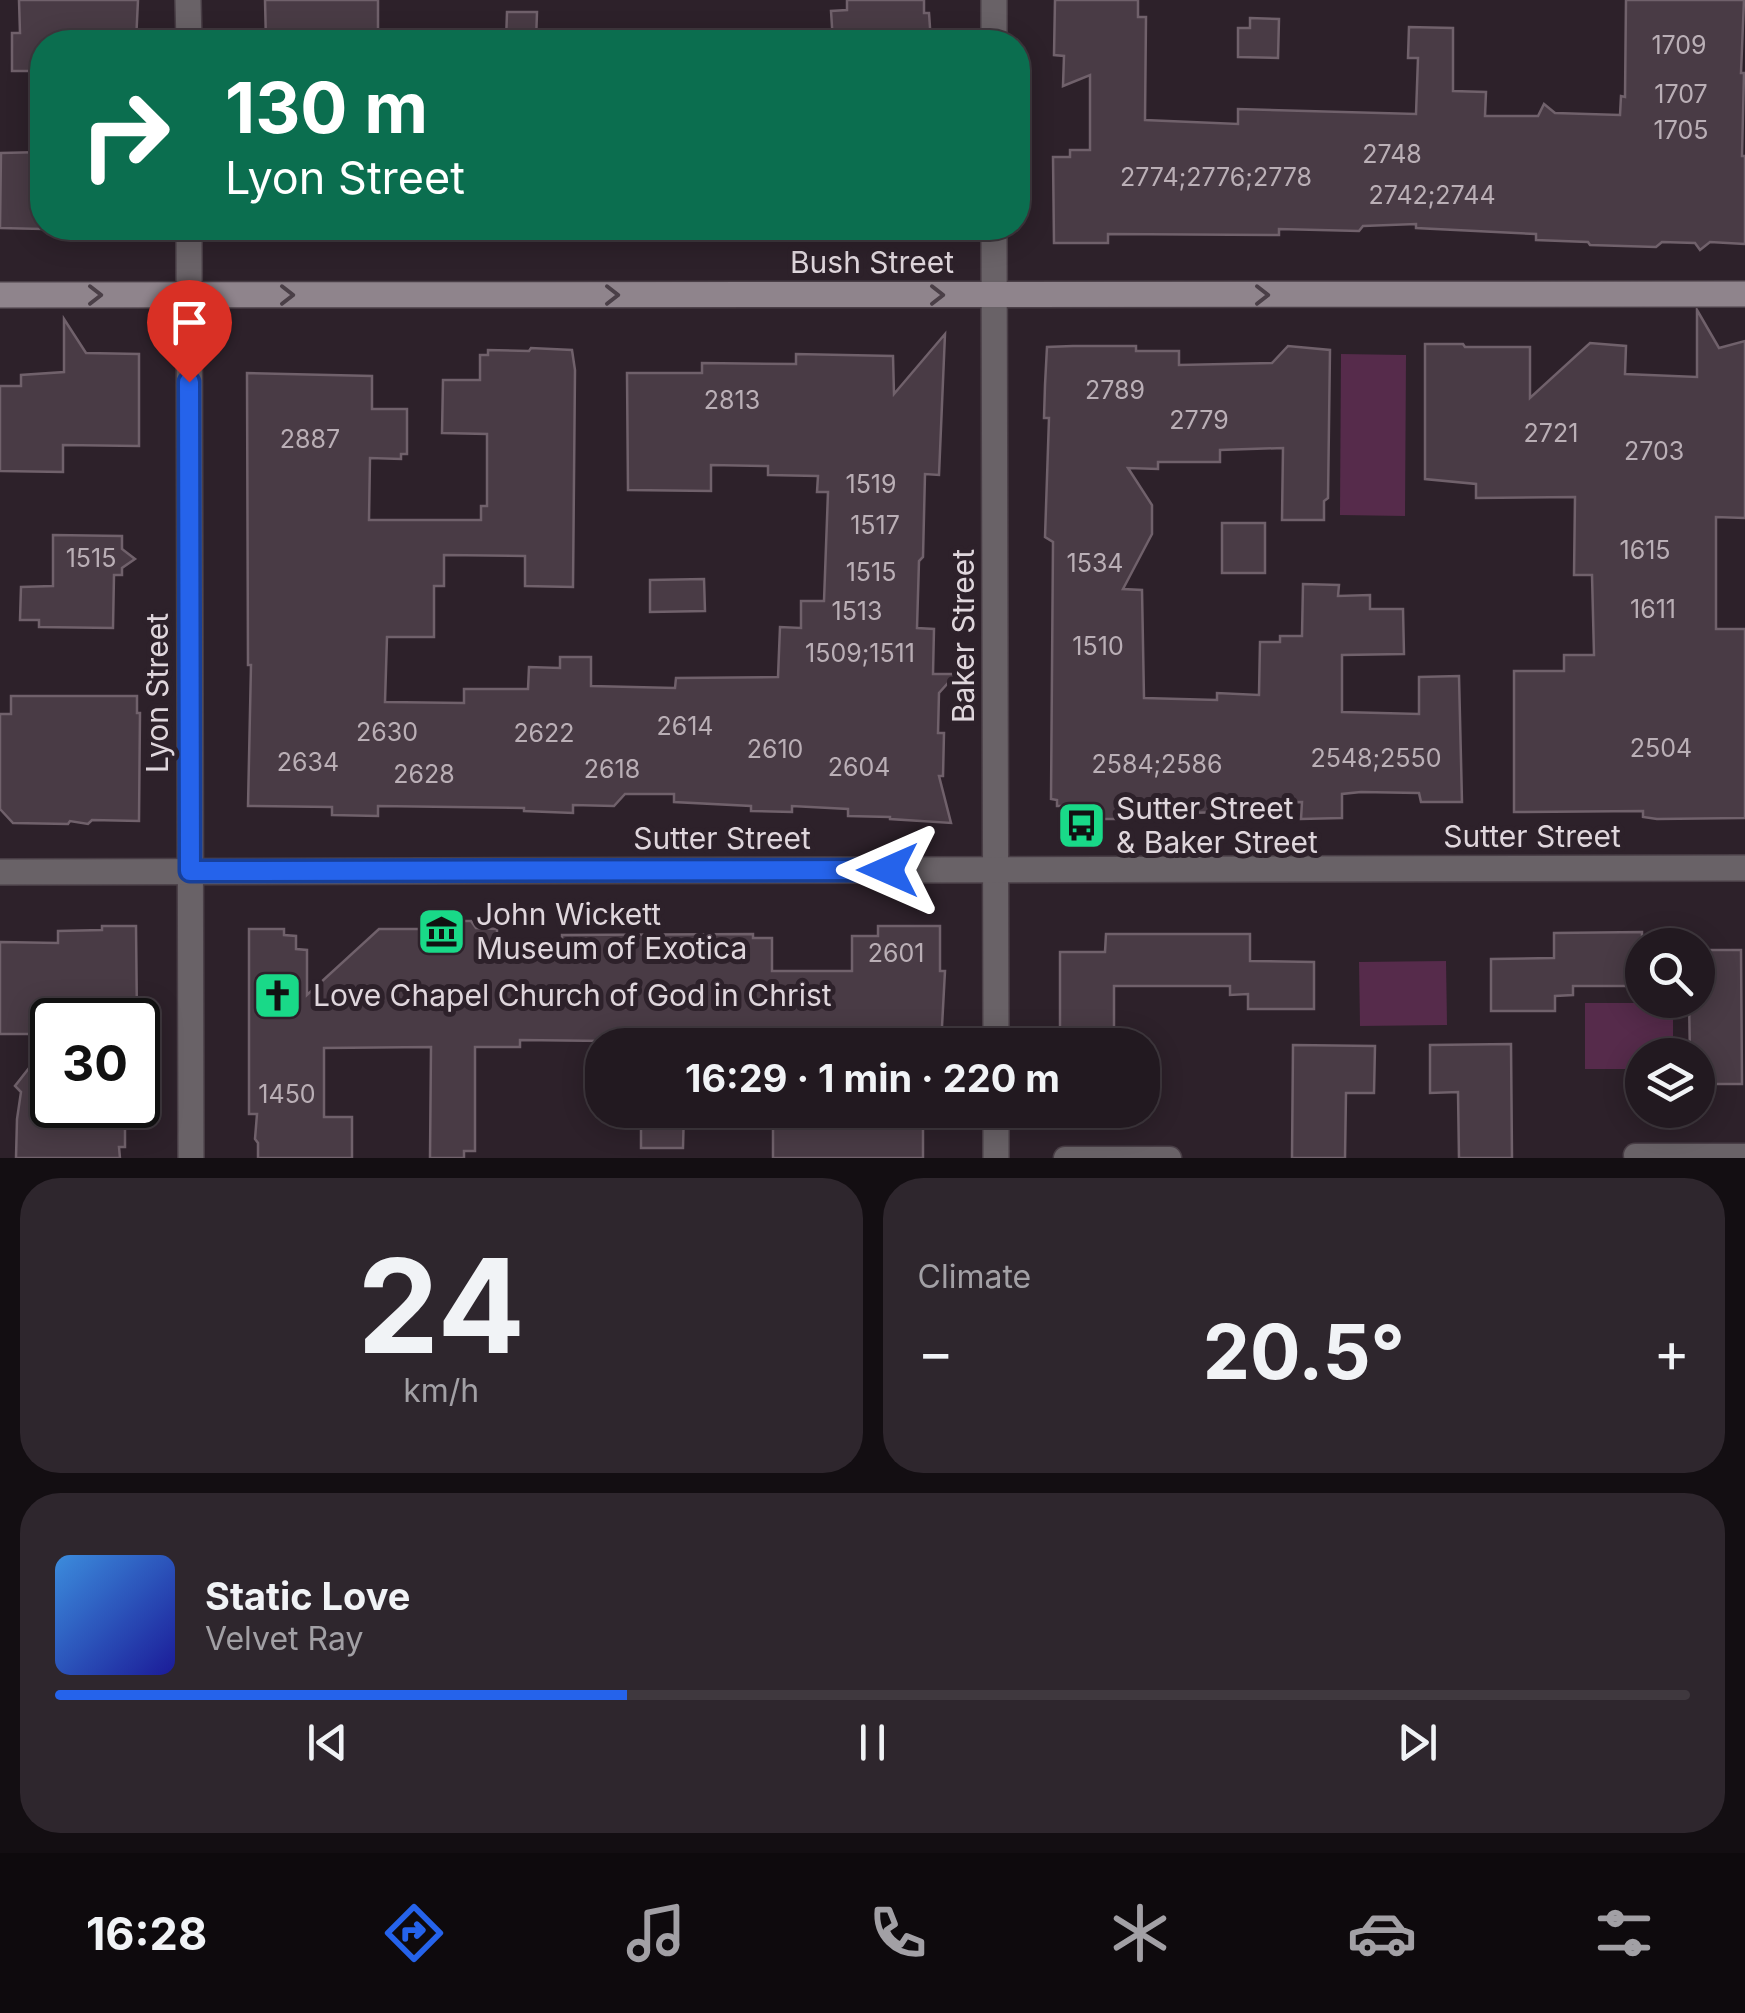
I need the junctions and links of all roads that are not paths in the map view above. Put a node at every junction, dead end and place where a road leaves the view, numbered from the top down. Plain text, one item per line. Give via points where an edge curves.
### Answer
1 (188, 0) edge
2 (994, 0) edge
3 (188, 30) edge
4 (994, 30) edge
5 (189, 240) edge
6 (994, 240) edge
7 (994, 294) junction
8 (1745, 294) edge
9 (0, 295) edge
10 (189, 295) junction
11 (1745, 868) edge
12 (996, 869) junction
13 (190, 871) junction
14 (0, 872) edge
15 (996, 1028) edge
16 (996, 1128) edge
17 (1635, 1155) dead end
18 (1745, 1155) edge
19 (191, 1158) edge
20 (996, 1158) edge
21 (1065, 1158) edge
22 (1170, 1158) edge

1 - 3 street
2 - 4 street
5 - 10 street, Lyon Street
6 - 7 street, Baker Street
7 -> 8 main road, Bush Street
10 -> 7 main road, Bush Street
7 - 12 street, Baker Street
9 -> 10 main road, Bush Street
10 - 13 street, Lyon Street
11 - 12 street, Sutter Street
12 - 13 street, Sutter Street
12 - 15 street, Baker Street
13 - 14 street, Sutter Street
13 - 19 street, Lyon Street
16 - 20 street
17 - 18 lane
21 - 22 lane

